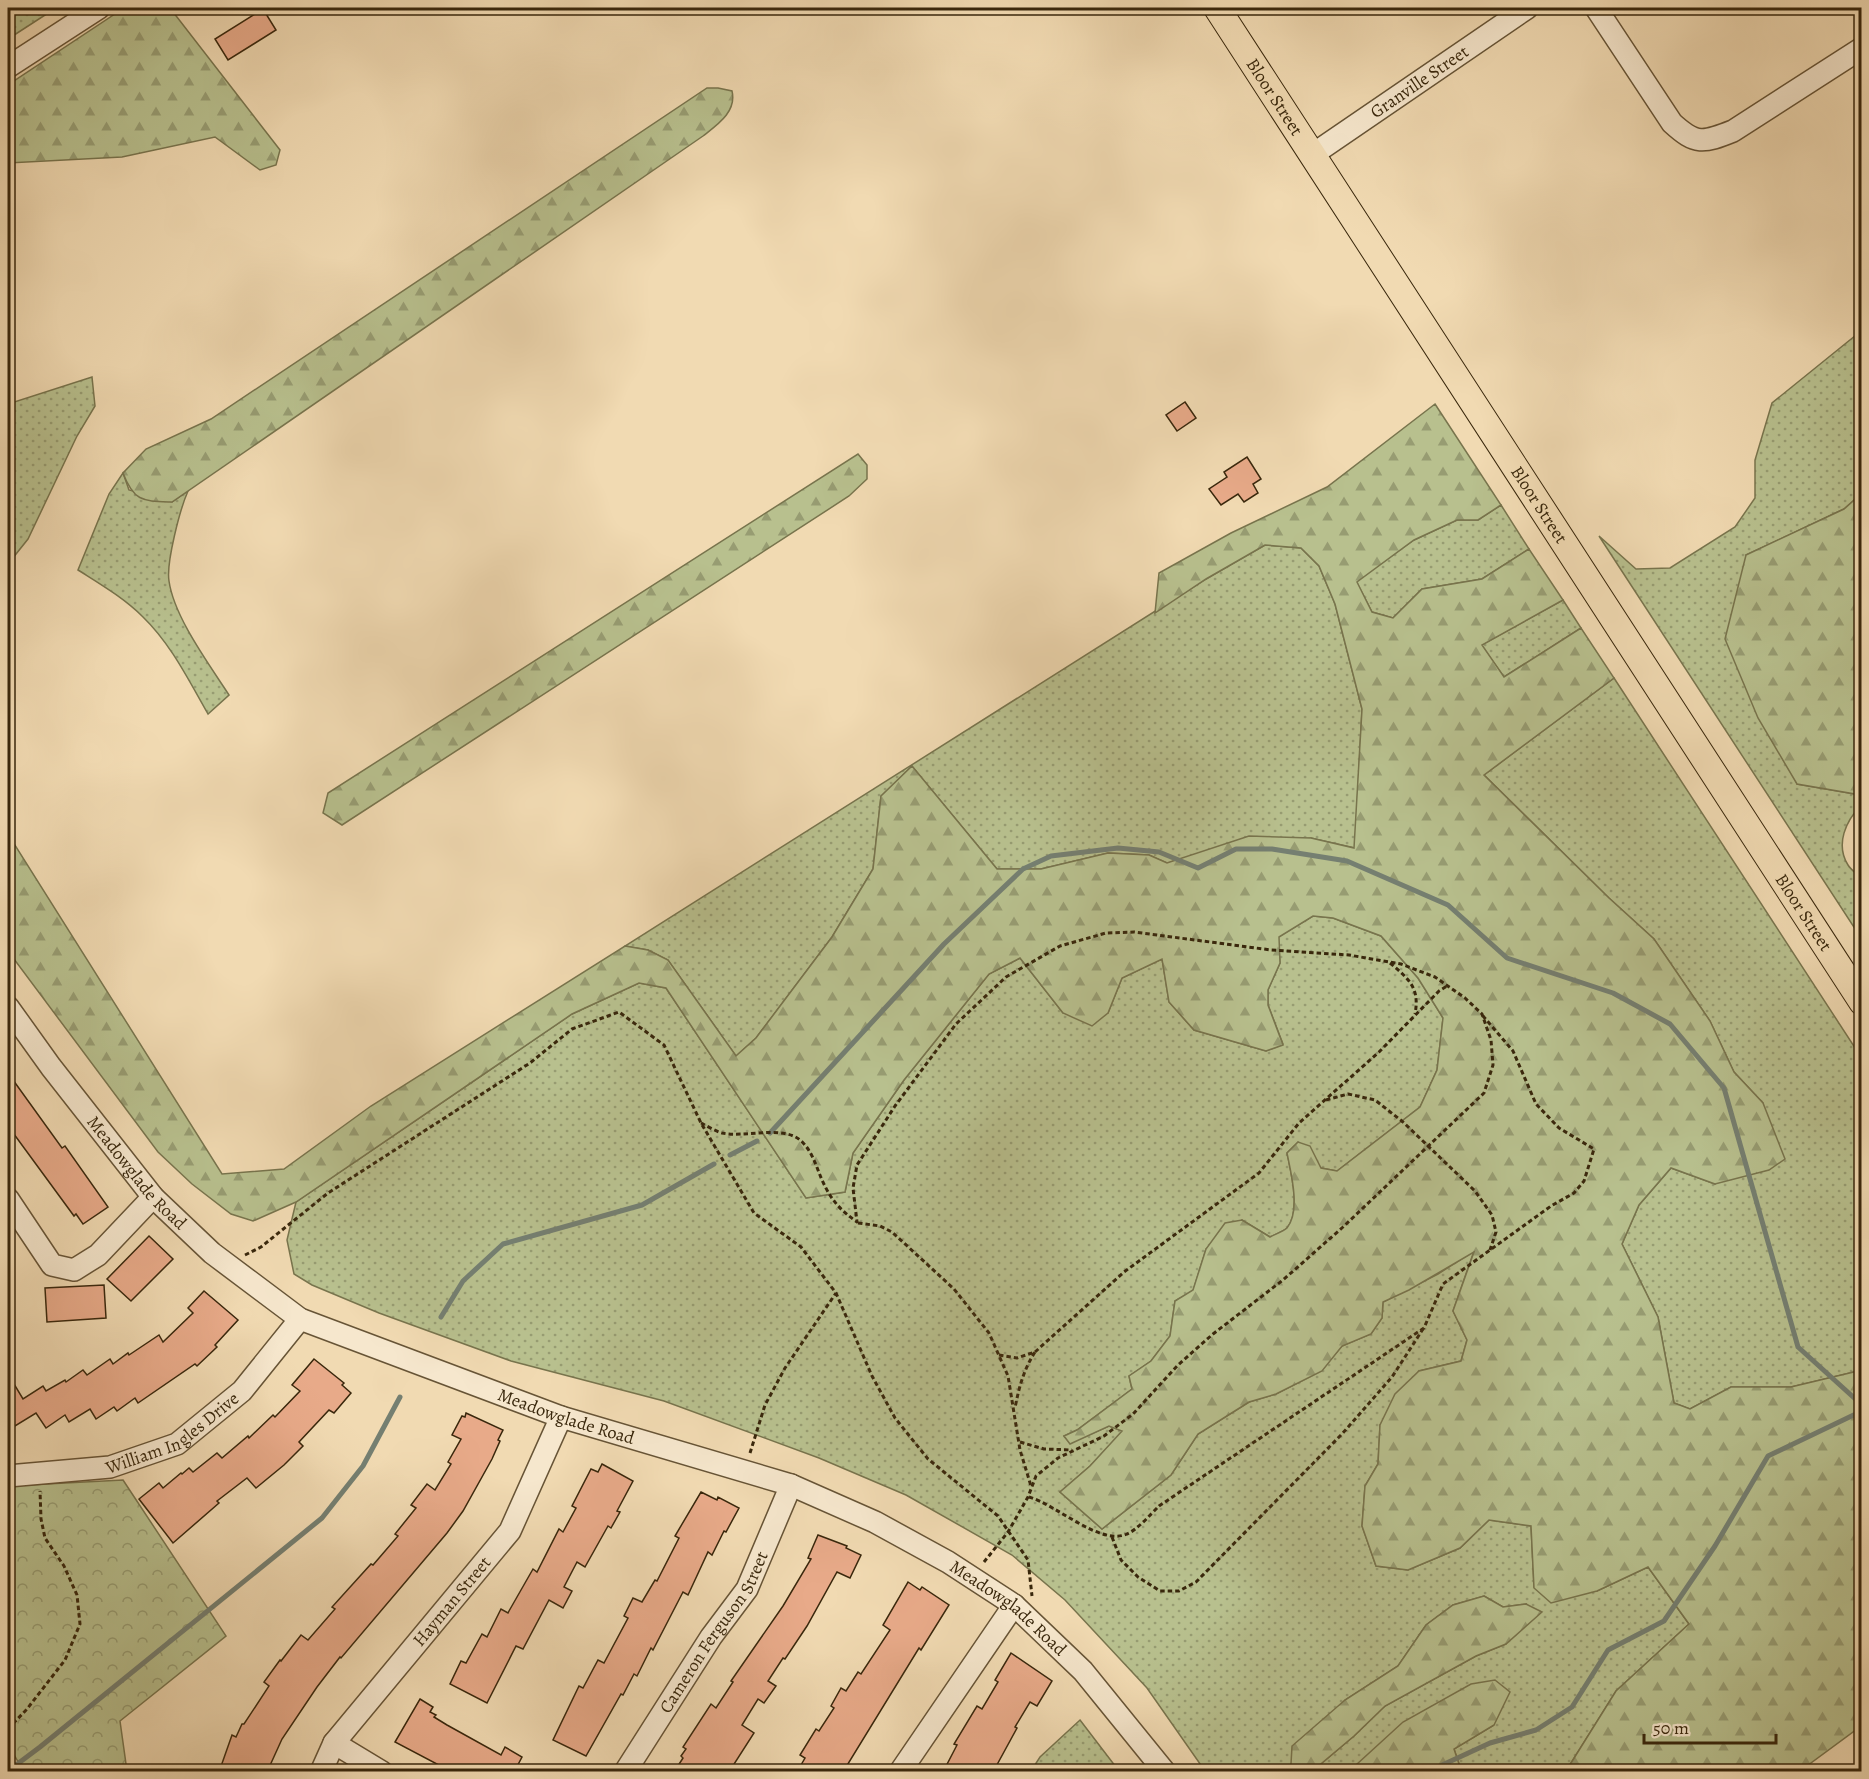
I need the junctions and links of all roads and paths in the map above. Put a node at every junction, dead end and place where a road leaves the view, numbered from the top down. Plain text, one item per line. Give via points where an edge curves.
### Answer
1 (99, 8) edge
2 (1217, 8) edge
3 (1527, 8) edge
4 (1596, 8) edge
5 (1862, 48) edge
6 (8, 67) edge
7 (1312, 154) junction
8 (1388, 962) junction
9 (1447, 986) junction
10 (1862, 1002) edge
11 (8, 1006) edge
12 (1482, 1014) junction
13 (1414, 1016) junction
14 (1324, 1100) junction
15 (701, 1123) junction
16 (1428, 1147) junction
17 (153, 1197) junction
18 (8, 1199) edge
19 (857, 1222) junction
20 (1490, 1250) junction
21 (227, 1264) junction
22 (837, 1293) junction
23 (300, 1320) junction
24 (1424, 1328) junction
25 (1035, 1352) junction
26 (999, 1355) junction
27 (1015, 1409) junction
28 (561, 1417) junction
29 (1019, 1442) junction
30 (1074, 1450) junction
31 (744, 1472) junction
32 (39, 1473) junction
33 (8, 1476) edge
34 (791, 1485) junction
35 (1032, 1487) junction
36 (1028, 1497) junction
37 (1008, 1532) junction
38 (1112, 1538) junction
39 (974, 1579) junction
40 (1014, 1605) junction
41 (1031, 1621) junction
42 (8, 1729) edge
43 (334, 1743) junction
44 (8, 1765) edge
45 (12, 1772) edge
46 (321, 1772) edge
47 (382, 1772) edge
48 (625, 1772) edge
49 (900, 1772) edge
50 (1165, 1772) edge

1 - 6 street
2 - 7 main road, Bloor Street
3 - 7 street, Granville Street
4 - 5 street via 1672,123 1689,138 1710,140 1733,131
7 - 10 main road, Bloor Street
8 - 9 path via 1401,963
8 - 13 path via 1414,986
8 - 19 path via 1134,932 1106,933 1060,946 1006,977 956,1024 895,1106 857,1165 853,1188
9 - 12 path
9 - 13 path
11 - 17 street, Meadowglade Road
12 - 16 path via 1491,1040 1493,1065 1484,1093
12 - 20 path via 1513,1051 1536,1104 1559,1128 1594,1149 1584,1181 1574,1193
13 - 14 path
14 - 16 path via 1348,1094 1375,1101
14 - 25 path via 1299,1123 1259,1173 1124,1272
15 - 19 path via 722,1133 779,1132 799,1138 838,1208
15 - 21 path via 664,1045 619,1012 572,1029 530,1063 328,1193 261,1247
15 - 22 path via 754,1213 801,1247
16 - 20 path via 1475,1191 1492,1215 1496,1232
16 - 30 path via 1283,1280 1178,1365 1133,1414 1104,1436
17 - 18 street via 98,1255 74,1270 52,1265
17 - 21 street, Meadowglade Road
19 - 26 path via 892,1232 954,1289 989,1333
20 - 24 path via 1443,1284
21 - 23 street, Meadowglade Road
22 - 31 path via 785,1368 765,1405
22 - 37 path via 872,1376 895,1418 928,1459 998,1516
23 - 28 street, Meadowglade Road
23 - 32 street, William Ingles Drive via 242,1391 177,1444 110,1467
24 - 38 path via 1159,1506 1128,1534
24 - 38 path via 1378,1394 1196,1582 1179,1591 1160,1591 1121,1560
25 - 26 path via 1017,1358
25 - 27 path via 1019,1386
26 - 27 path
27 - 29 path
28 - 31 street, Meadowglade Road
28 - 43 street, Hayman Street via 510,1531
29 - 30 path via 1044,1449
29 - 35 path
30 - 35 path via 1036,1476
31 - 34 street, Meadowglade Road
32 - 33 street, William Ingles Drive
32 - 42 path via 40,1519 45,1538 77,1595 80,1624 64,1660
34 - 39 street, Meadowglade Road via 875,1522
34 - 48 street, Cameron Ferguson Street via 747,1589 711,1637
35 - 36 path
36 - 37 path
36 - 38 path
37 - 39 path
37 - 41 path via 1028,1560
39 - 40 street, Meadowglade Road
40 - 41 street, Meadowglade Road
40 - 49 street
41 - 50 street, Meadowglade Road via 1083,1671
43 - 46 street, Hayman Street
43 - 47 street
44 - 45 path

